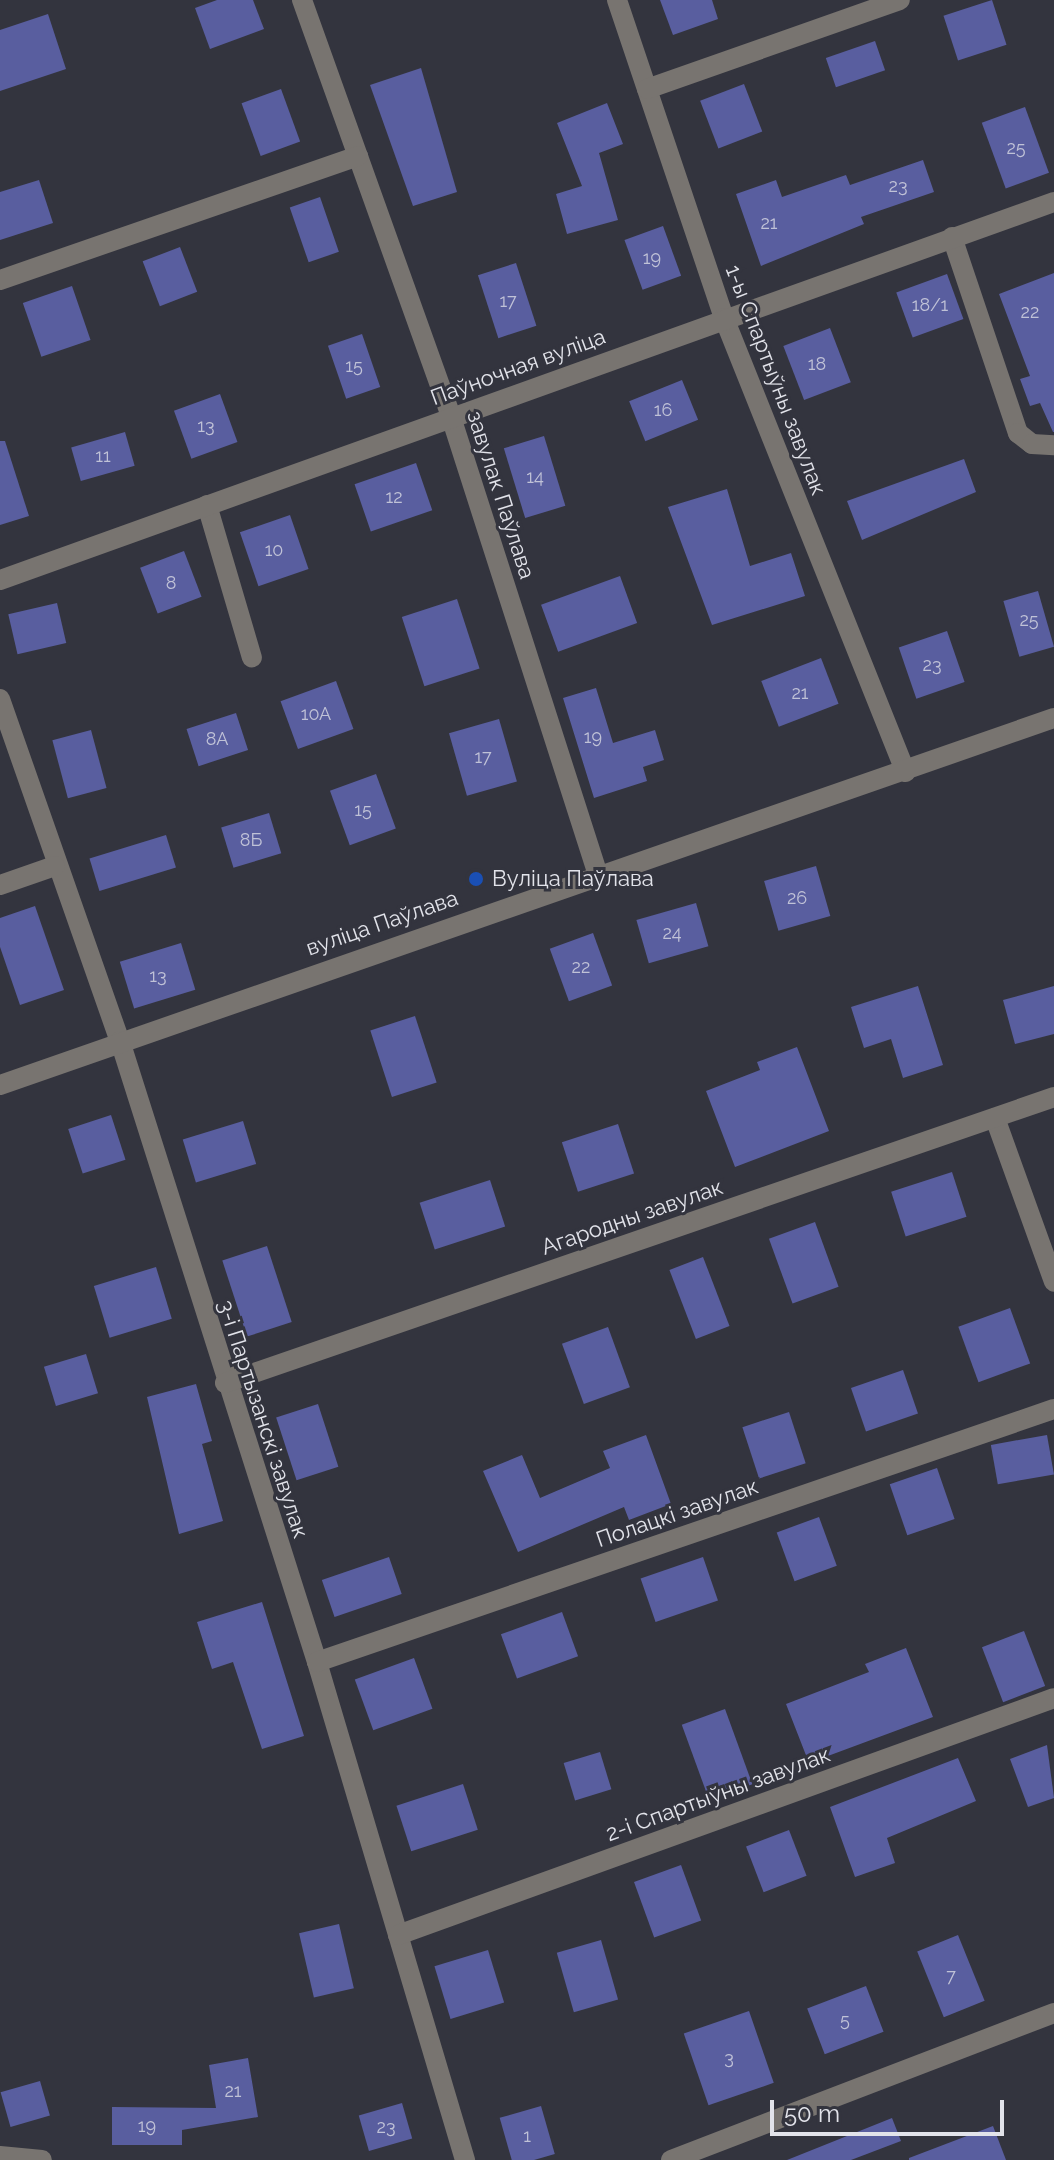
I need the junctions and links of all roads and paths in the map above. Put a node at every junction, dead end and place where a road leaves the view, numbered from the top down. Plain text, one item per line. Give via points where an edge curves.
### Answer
1 (302, 0) edge
2 (617, 0) edge
3 (900, 0) edge
4 (647, 89) junction
5 (358, 156) junction
6 (1054, 202) edge
7 (952, 237) junction
8 (0, 280) edge
9 (724, 318) junction
10 (451, 417) junction
11 (1054, 445) edge
12 (207, 505) junction
13 (0, 580) edge
14 (252, 658) dead end
15 (0, 699) edge
16 (1054, 718) edge
17 (906, 772) junction
18 (55, 866) junction
19 (597, 873) junction
20 (0, 885) edge
21 (120, 1041) junction
22 (0, 1085) edge
23 (1054, 1097) edge
24 (995, 1118) junction
25 (1054, 1282) edge
26 (225, 1383) junction
27 (1054, 1409) edge
28 (317, 1662) junction
29 (1054, 1698) edge
30 (398, 1935) junction
31 (1054, 2013) edge
32 (0, 2156) edge
33 (42, 2160) edge
34 (465, 2160) edge
35 (671, 2160) edge

1 - 5 street, завулак Паўлава
2 - 4 street, 1-ы Спартыўны завулак
3 - 4 street
4 - 9 street, 1-ы Спартыўны завулак
5 - 8 street
5 - 10 street, завулак Паўлава
6 - 7 street, Паўночная вуліца
7 - 9 street, Паўночная вуліца
7 - 11 street via 1018,433 1032,444
9 - 10 street, Паўночная вуліца
9 - 17 street, 1-ы Спартыўны завулак
10 - 12 street, Паўночная вуліца
10 - 19 street, завулак Паўлава
12 - 13 street, Паўночная вуліца
12 - 14 street
15 - 18 street, 3-і Партызанскі завулак
16 - 17 street, вуліца Паўлава
17 - 19 street, вуліца Паўлава
18 - 20 street
18 - 21 street, 3-і Партызанскі завулак
19 - 21 street, вуліца Паўлава
21 - 22 street, вуліца Паўлава
21 - 26 street, 3-і Партызанскі завулак
23 - 24 street, Агародны завулак
24 - 25 street
24 - 26 street, Агародны завулак
26 - 28 street, 3-і Партызанскі завулак
27 - 28 street, Полацкі завулак
28 - 30 street, 3-і Партызанскі завулак
29 - 30 street, 2-і Спартыўны завулак
30 - 34 street, 3-і Партызанскі завулак
31 - 35 street
32 - 33 street

